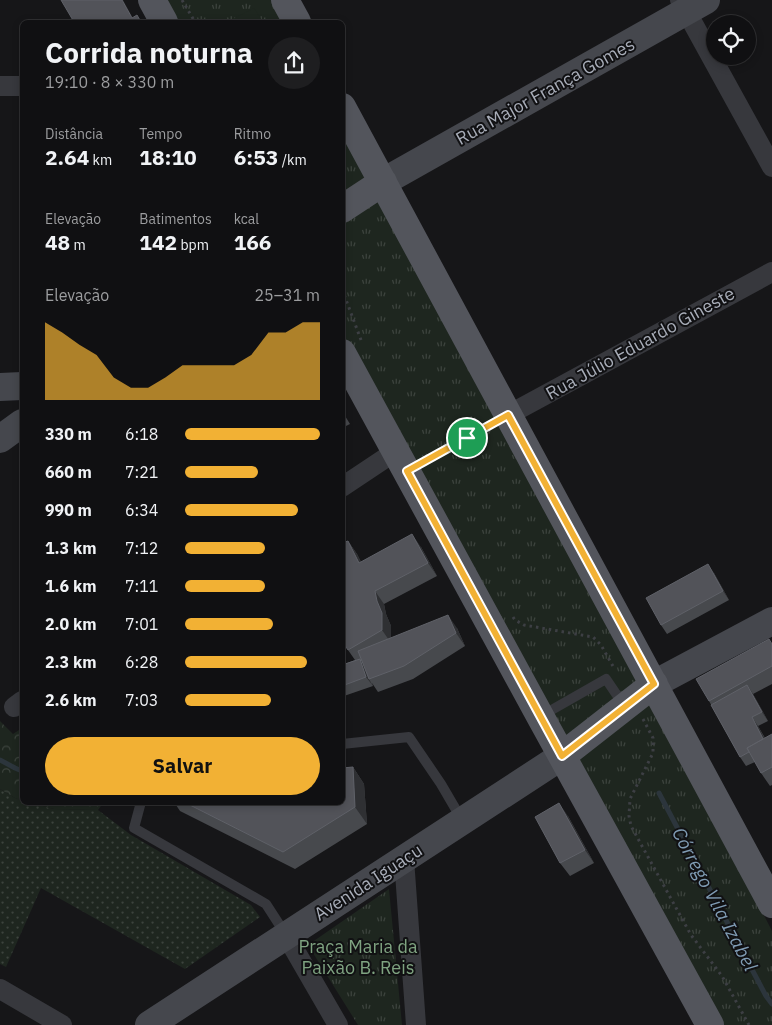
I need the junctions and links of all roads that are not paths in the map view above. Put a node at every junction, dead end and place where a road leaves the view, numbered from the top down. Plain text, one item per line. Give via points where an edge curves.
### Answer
1 (152, 0) edge
2 (285, 0) edge
3 (691, 4) edge
4 (163, 20) edge
5 (296, 20) edge
6 (0, 86) edge
7 (20, 86) edge
8 (345, 112) edge
9 (772, 167) edge
10 (383, 182) junction
11 (345, 207) edge
12 (772, 272) edge
13 (352, 347) edge
14 (20, 386) edge
15 (0, 387) edge
16 (508, 415) junction
17 (20, 424) edge
18 (0, 438) edge
19 (401, 461) junction
20 (345, 486) edge
21 (772, 621) edge
22 (654, 684) junction
23 (625, 708) junction
24 (540, 716) junction
25 (345, 744) edge
26 (562, 756) junction
27 (140, 805) edge
28 (463, 820) junction
29 (404, 859) junction
30 (772, 904) edge
31 (286, 935) junction
32 (0, 989) edge
33 (62, 1025) edge
34 (149, 1025) edge
35 (338, 1025) edge
36 (416, 1025) edge
37 (710, 1025) edge

1 - 4 main road
2 - 5 main road
3 - 9 street
3 - 10 main road, Rua Major França Gomes
6 - 7 street
8 - 10 main road
10 - 11 main road
10 - 16 main road
12 - 16 street, Rua Júlio Eduardo Gineste
13 - 19 main road
14 - 15 main road
16 - 22 main road
17 - 18 main road
19 - 20 street
19 - 24 main road
21 - 22 main road
22 - 23 main road
22 - 30 main road
23 - 24 lane via 606,679
23 - 26 main road
24 - 26 main road
25 - 28 lane via 410,737
26 - 28 main road, Avenida Iguaçu
26 - 37 main road
27 - 31 lane via 134,828 266,904
28 - 29 main road, Avenida Iguaçu
29 - 31 main road, Avenida Iguaçu
29 - 36 street
31 - 34 main road, Avenida Iguaçu
31 - 35 street
32 - 33 street

